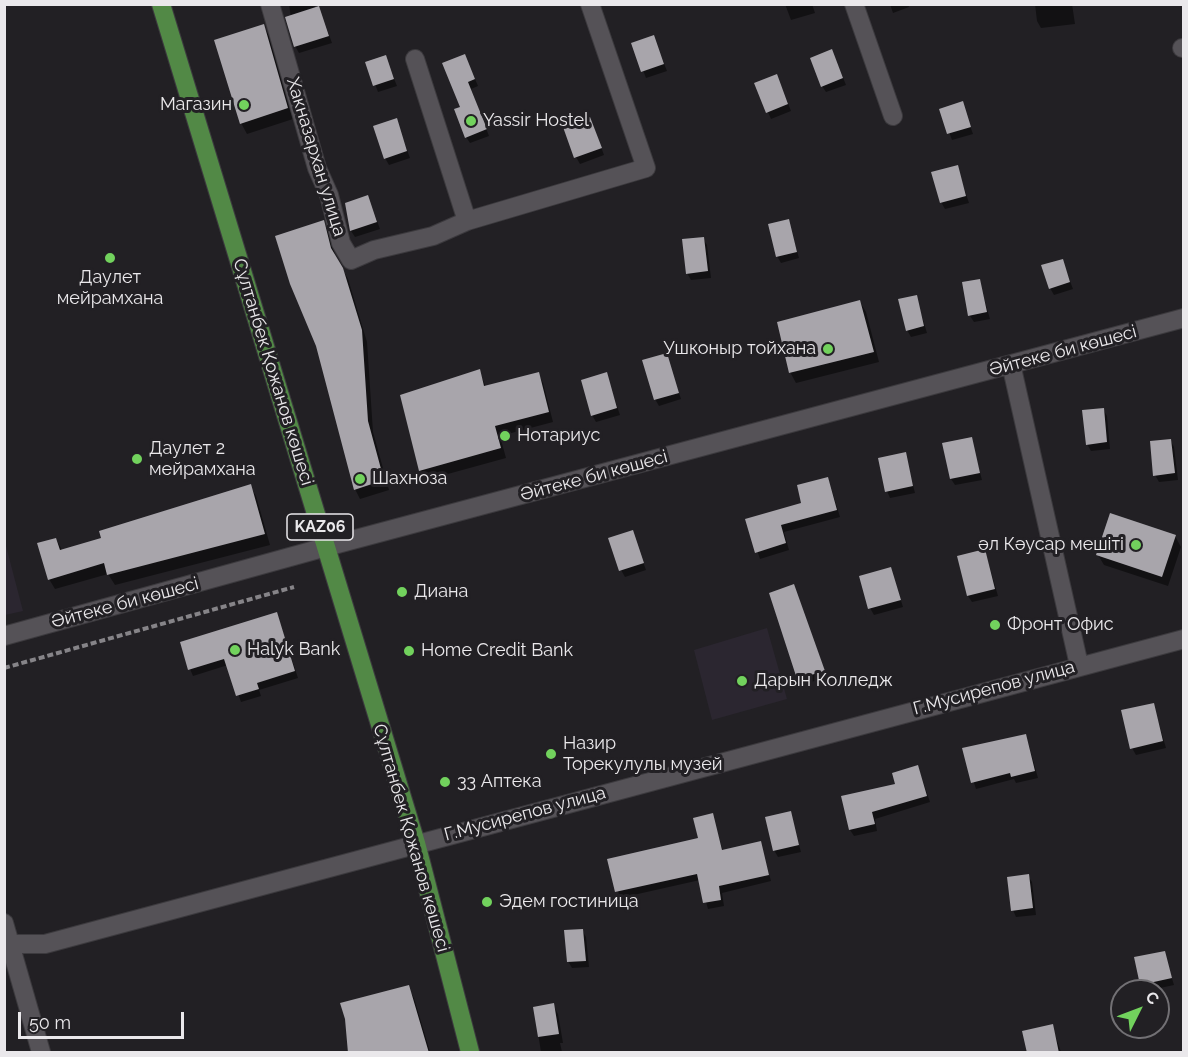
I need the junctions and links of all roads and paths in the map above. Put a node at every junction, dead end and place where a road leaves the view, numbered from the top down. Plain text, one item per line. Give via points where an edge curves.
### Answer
1 (160, 4) edge
2 (270, 4) edge
3 (590, 4) edge
4 (854, 4) edge
5 (415, 59) dead end
6 (893, 116) dead end
7 (467, 221) junction
8 (1184, 318) edge
9 (1011, 364) junction
10 (326, 547) junction
11 (294, 587) dead end
12 (4, 636) edge
13 (1184, 639) edge
14 (1079, 665) junction
15 (4, 668) edge
16 (416, 843) junction
17 (4, 923) edge
18 (8, 944) edge
19 (41, 1053) edge
20 (470, 1053) edge

1 - 10 main road, Сұлтанбек Қожанов көшесі / KАZ06
2 - 7 street, Хакназархан улица via 316,168 329,195 341,243 351,260 374,250 433,236
3 - 7 street, Хакназархан улица via 646,168
4 - 6 street
5 - 7 street
8 - 9 street, Әйтеке би көшесі
9 - 10 street, Әйтеке би көшесі
9 - 14 street
10 - 12 street, Әйтеке би көшесі
10 - 16 main road, Сұлтанбек Қожанов көшесі / KАZ06
11 - 15 path
13 - 14 street, Г.Мусирепов улица
14 - 16 street, Г.Мусирепов улица
16 - 18 street, Г.Мусирепов улица via 45,944
16 - 20 main road, Сұлтанбек Қожанов көшесі / KАZ06
17 - 18 street
18 - 19 street

